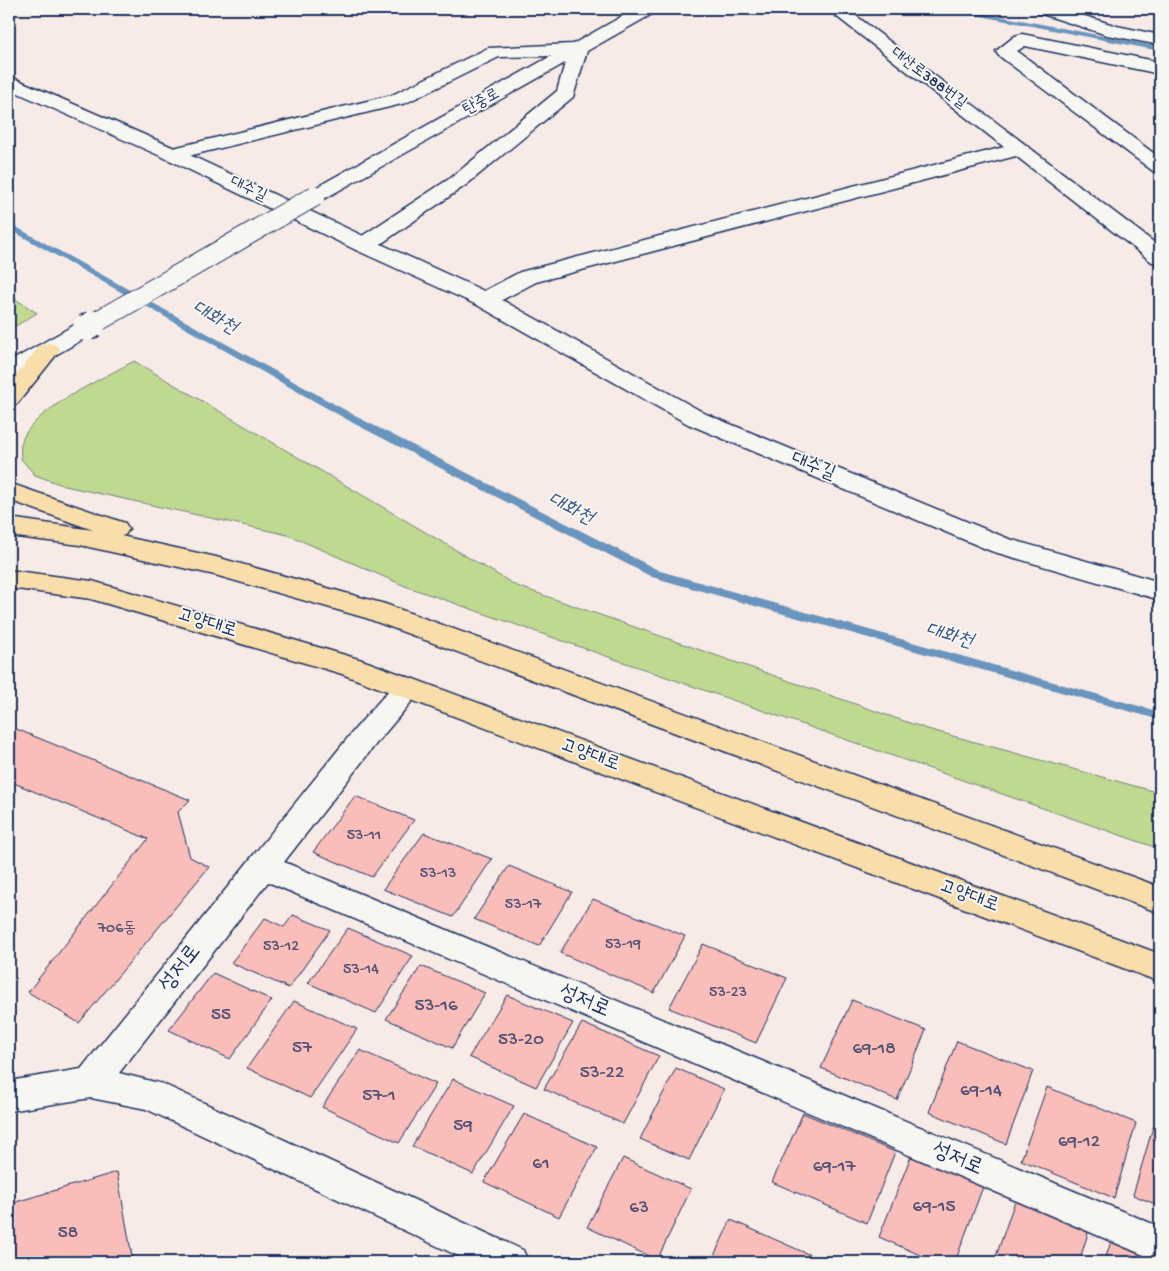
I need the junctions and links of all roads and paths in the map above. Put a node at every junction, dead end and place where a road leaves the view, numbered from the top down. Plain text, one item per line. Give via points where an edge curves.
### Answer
1 (648, 9) edge
2 (836, 9) edge
3 (1045, 9) edge
4 (1160, 40) edge
5 (578, 49) junction
6 (1160, 68) edge
7 (9, 82) edge
8 (1020, 150) junction
9 (172, 154) junction
10 (1160, 167) edge
11 (364, 245) junction
12 (1160, 257) edge
13 (485, 300) junction
14 (48, 350) junction
15 (9, 372) edge
16 (9, 399) edge
17 (9, 491) edge
18 (9, 527) edge
19 (216, 566) junction
20 (9, 579) edge
21 (1160, 591) edge
22 (408, 688) junction
23 (262, 866) junction
24 (1160, 900) edge
25 (1160, 968) edge
26 (91, 1083) junction
27 (9, 1096) edge
28 (1160, 1245) edge
29 (510, 1262) edge

1 - 5 street, 탄중로
2 - 8 street, 대산로388번길
3 - 4 street via 1113,31
5 - 9 street via 495,52 399,99
5 - 11 street via 566,94 459,181
5 - 14 street, 탄중로, bridge
6 - 10 street via 1022,40 1005,51
7 - 9 street, 대수길
8 - 12 street
8 - 13 street via 528,277
9 - 11 street, 대수길
11 - 13 street, 대수길
13 - 21 street, 대수길 via 697,419 1000,544
14 - 15 street
14 - 16 main road
17 - 19 main road
18 - 19 main road via 80,536
19 - 24 main road via 375,612
20 - 22 main road, 고양대로 via 92,590 352,667
22 - 23 street
22 - 25 main road, 고양대로
23 - 26 street, 성저로
23 - 28 street, 성저로
26 - 27 street
26 - 29 street via 151,1096

